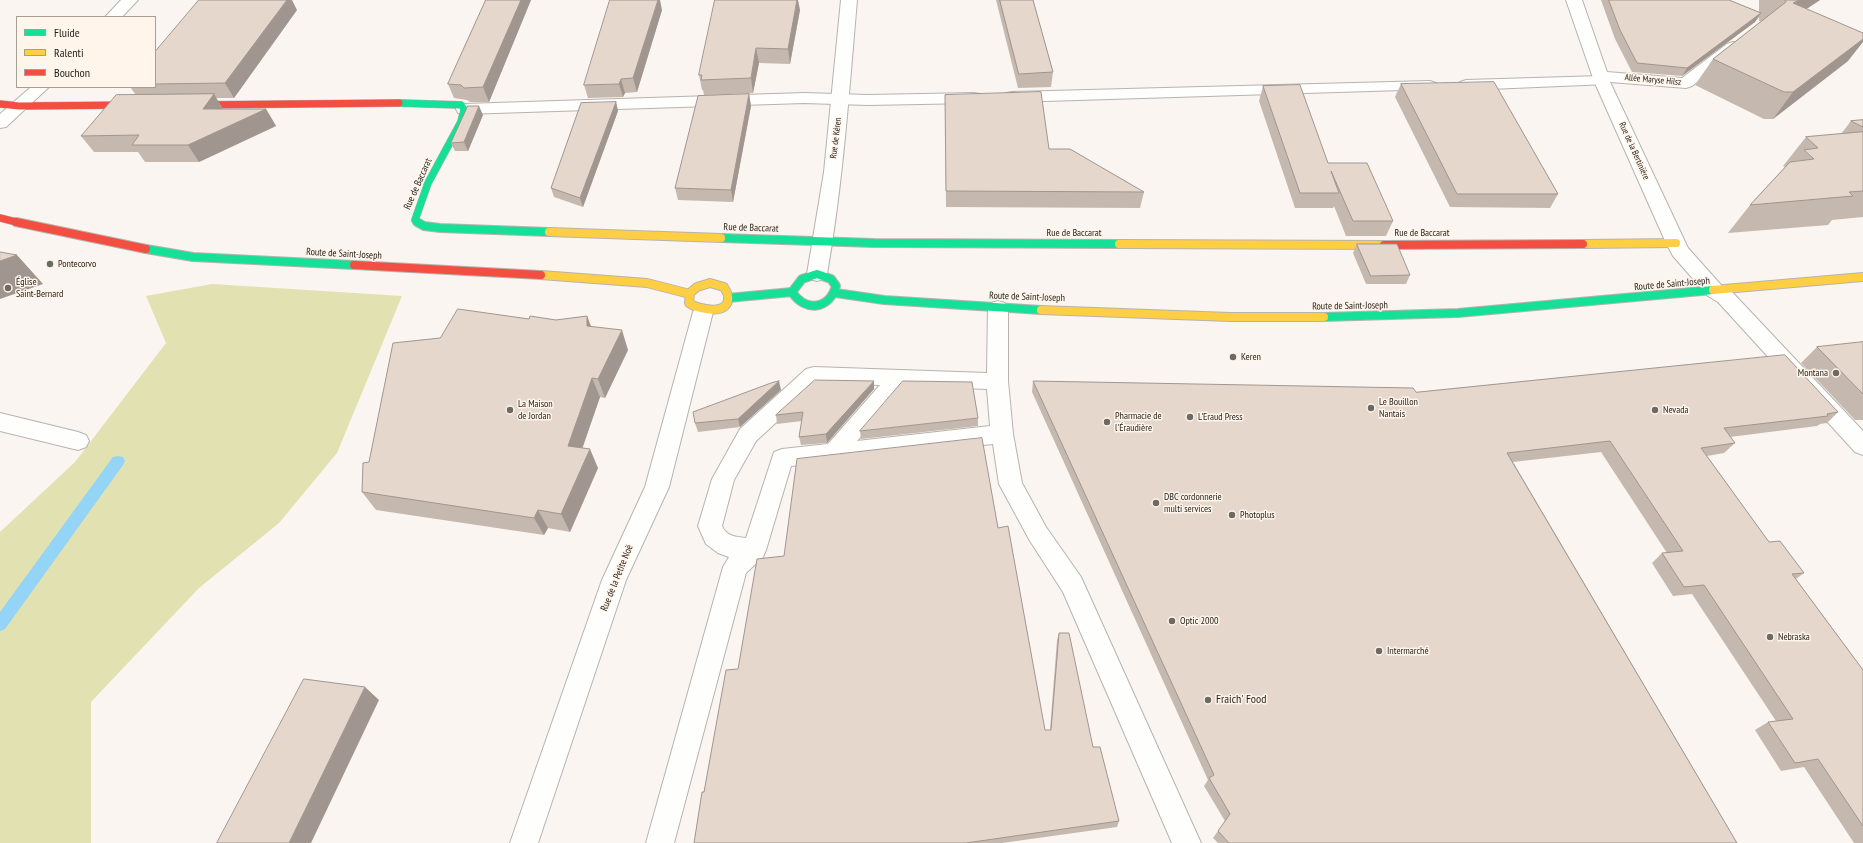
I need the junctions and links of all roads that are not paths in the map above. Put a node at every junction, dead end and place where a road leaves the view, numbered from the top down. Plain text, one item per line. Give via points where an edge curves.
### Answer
1 (130, 0) edge
2 (849, 0) edge
3 (1574, 0) edge
4 (115, 16) edge
5 (1747, 36) edge
6 (1601, 78) junction
7 (40, 88) edge
8 (840, 101) junction
9 (0, 104) edge
10 (149, 105) edge
11 (181, 105) edge
12 (19, 106) junction
13 (464, 109) junction
14 (0, 123) edge
15 (0, 218) edge
16 (824, 242) junction
17 (1676, 243) junction
18 (817, 274) junction
19 (1863, 277) edge
20 (1715, 291) junction
21 (792, 292) junction
22 (836, 293) junction
23 (728, 298) junction
24 (697, 303) junction
25 (998, 308) junction
26 (899, 378) junction
27 (997, 381) junction
28 (0, 422) edge
29 (1002, 434) junction
30 (78, 441) dead end
31 (1863, 446) edge
32 (834, 452) junction
33 (754, 550) junction
34 (524, 843) edge
35 (660, 843) edge
36 (1187, 843) edge

1 - 4 street
2 - 8 street, Rue de Kéren
3 - 6 street, Rue de la Bertinière
5 - 6 street, Allée Maryse Hilsz via 1686,84
6 - 8 street, Allée Maryse Hilsz via 1450,85
6 - 17 street, Rue de la Bertinière
7 - 12 street
8 - 13 street, Allée Maryse Hilsz via 804,98
8 - 16 street, Rue de Kéren
9 - 12 street
10 - 12 street
11 - 13 street via 450,103 461,105
12 - 14 street
13 - 16 street, Rue de Baccarat via 461,122 417,209 415,220 424,226
15 - 24 street, Route de Saint-Joseph via 98,240 193,257 647,283
16 - 17 street, Rue de Baccarat via 1327,245
16 - 18 street, Rue de Kéren
17 - 20 street, Rue de la Bertinière
18 - 21 street via 799,279
18 - 22 street via 833,280
19 - 20 street, Route de Saint-Joseph
20 - 25 street, Route de Saint-Joseph via 1458,313 1362,317 1230,317
20 - 31 street, Rue de la Bertinière via 1725,297
21 - 22 street via 798,302 813,306 827,303
21 - 23 street
22 - 25 street, Route de Saint-Joseph via 884,300
23 - 24 street via 719,308
23 - 24 street via 724,287 710,283 694,289
24 - 34 street, Rue de la Petite Noë via 657,487 614,580
25 - 27 street
26 - 27 street
26 - 32 street
26 - 33 street via 814,375 748,436 723,479 710,526 714,537 727,546
27 - 29 street
28 - 30 street
29 - 32 street
29 - 36 street via 1011,484 1038,534 1072,585
32 - 33 street via 782,458
33 - 35 street via 735,567

